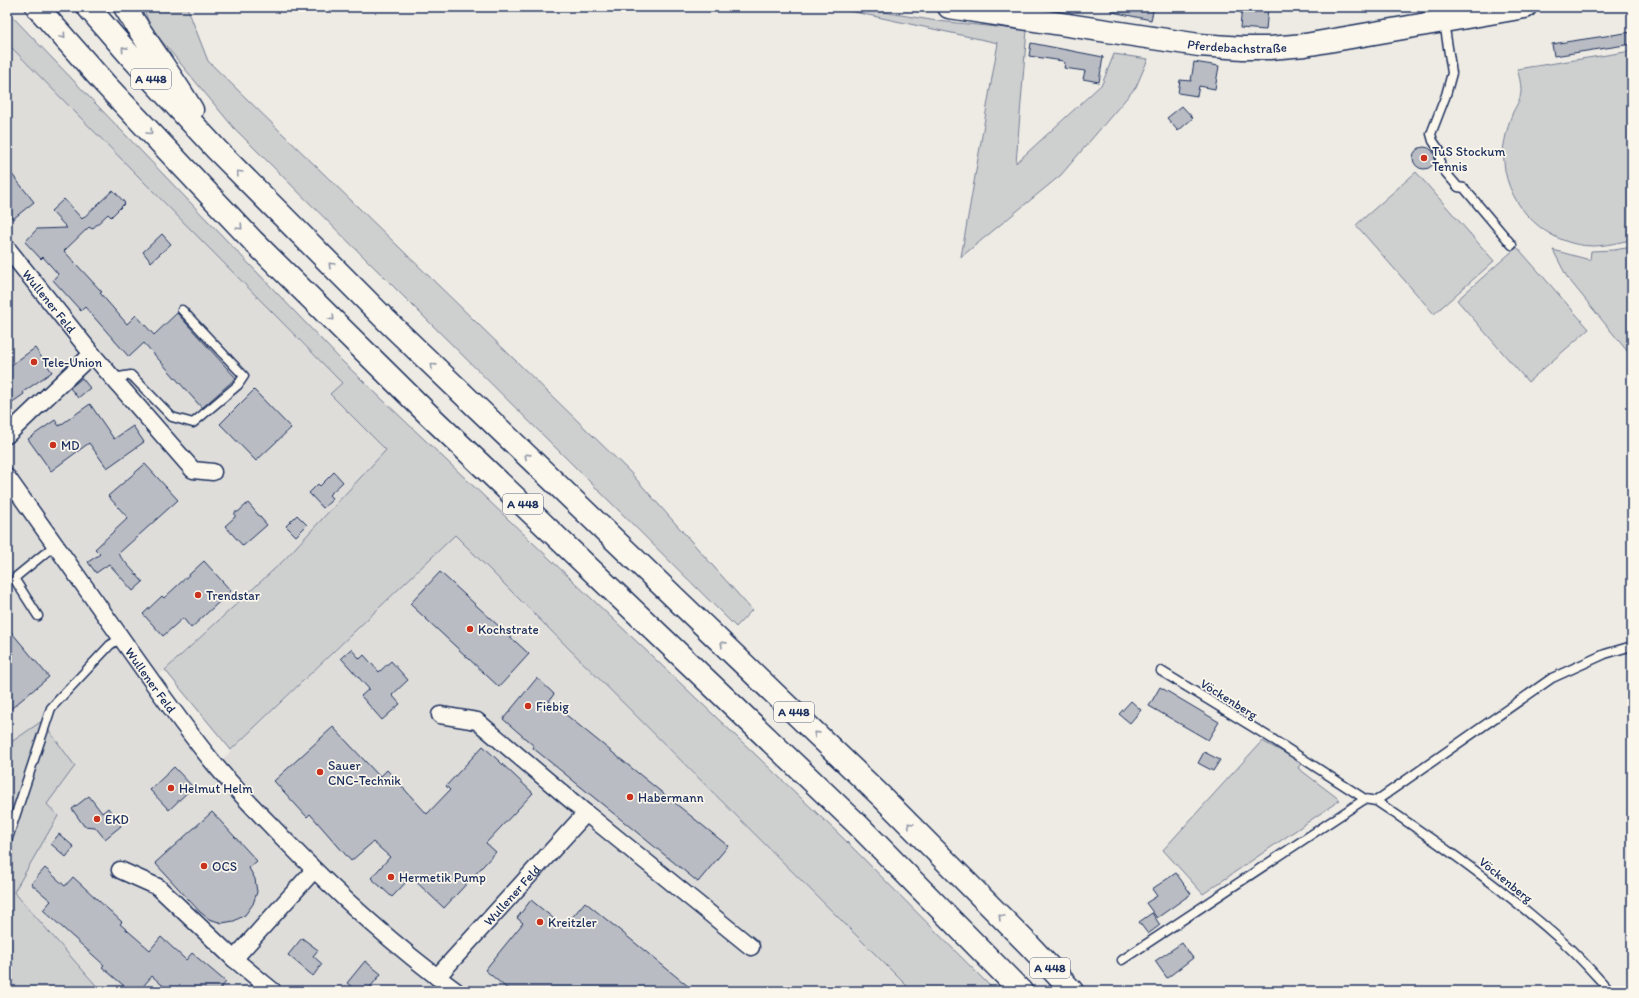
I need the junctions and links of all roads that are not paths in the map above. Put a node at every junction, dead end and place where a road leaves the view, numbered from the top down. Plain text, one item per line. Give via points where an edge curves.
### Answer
1 (37, 7) edge
2 (88, 7) edge
3 (125, 7) edge
4 (949, 7) edge
5 (1525, 7) edge
6 (1444, 21) junction
7 (217, 150) junction
8 (1512, 245) dead end
9 (7, 248) edge
10 (182, 310) dead end
11 (92, 354) junction
12 (113, 378) junction
13 (7, 436) edge
14 (213, 472) dead end
15 (7, 477) edge
16 (55, 545) junction
17 (38, 616) dead end
18 (121, 638) junction
19 (1632, 646) edge
20 (1161, 671) dead end
21 (440, 715) dead end
22 (1365, 799) junction
23 (1376, 801) junction
24 (586, 814) junction
25 (7, 841) edge
26 (120, 870) dead end
27 (314, 870) junction
28 (751, 947) dead end
29 (234, 959) junction
30 (1122, 960) dead end
31 (437, 977) junction
32 (273, 991) edge
33 (456, 991) edge
34 (1021, 991) edge
35 (1072, 991) edge
36 (1610, 991) edge

1 -> 34 main road, A 448 via 105,84 259,247 428,414 857,824
7 -> 2 main road, A 448
3 - 7 main road via 142,36 172,76
4 - 6 main road, Pferdebachstraße via 1199,45 1243,48 1305,45
5 - 6 main road, Pferdebachstraße
6 - 8 lane via 1452,73 1431,134 1440,151 1440,166 1458,187 1464,188
35 -> 7 main road, A 448 via 1029,944 881,796 387,321
9 - 11 street, Wullener Feld
10 - 12 lane via 244,376 238,386 193,423 172,417 131,375
11 - 12 street, Wullener Feld
11 - 13 street
12 - 14 street, Wullener Feld via 193,470
15 - 16 street, Wullener Feld
16 - 17 lane via 15,580
16 - 18 street, Wullener Feld
18 - 25 lane via 110,645 51,708
18 - 27 street, Wullener Feld via 214,764
19 - 23 lane via 1605,654 1552,678
20 - 22 lane, Vöckenberg
21 - 24 street via 477,721
22 - 23 lane
22 - 30 lane
23 - 36 lane, Vöckenberg via 1435,840 1492,884 1564,943
24 - 28 street
24 - 31 street, Wullener Feld
26 - 29 street via 158,887
27 - 29 street
27 - 31 street, Wullener Feld
29 - 32 street
31 - 33 street, Wullener Feld

